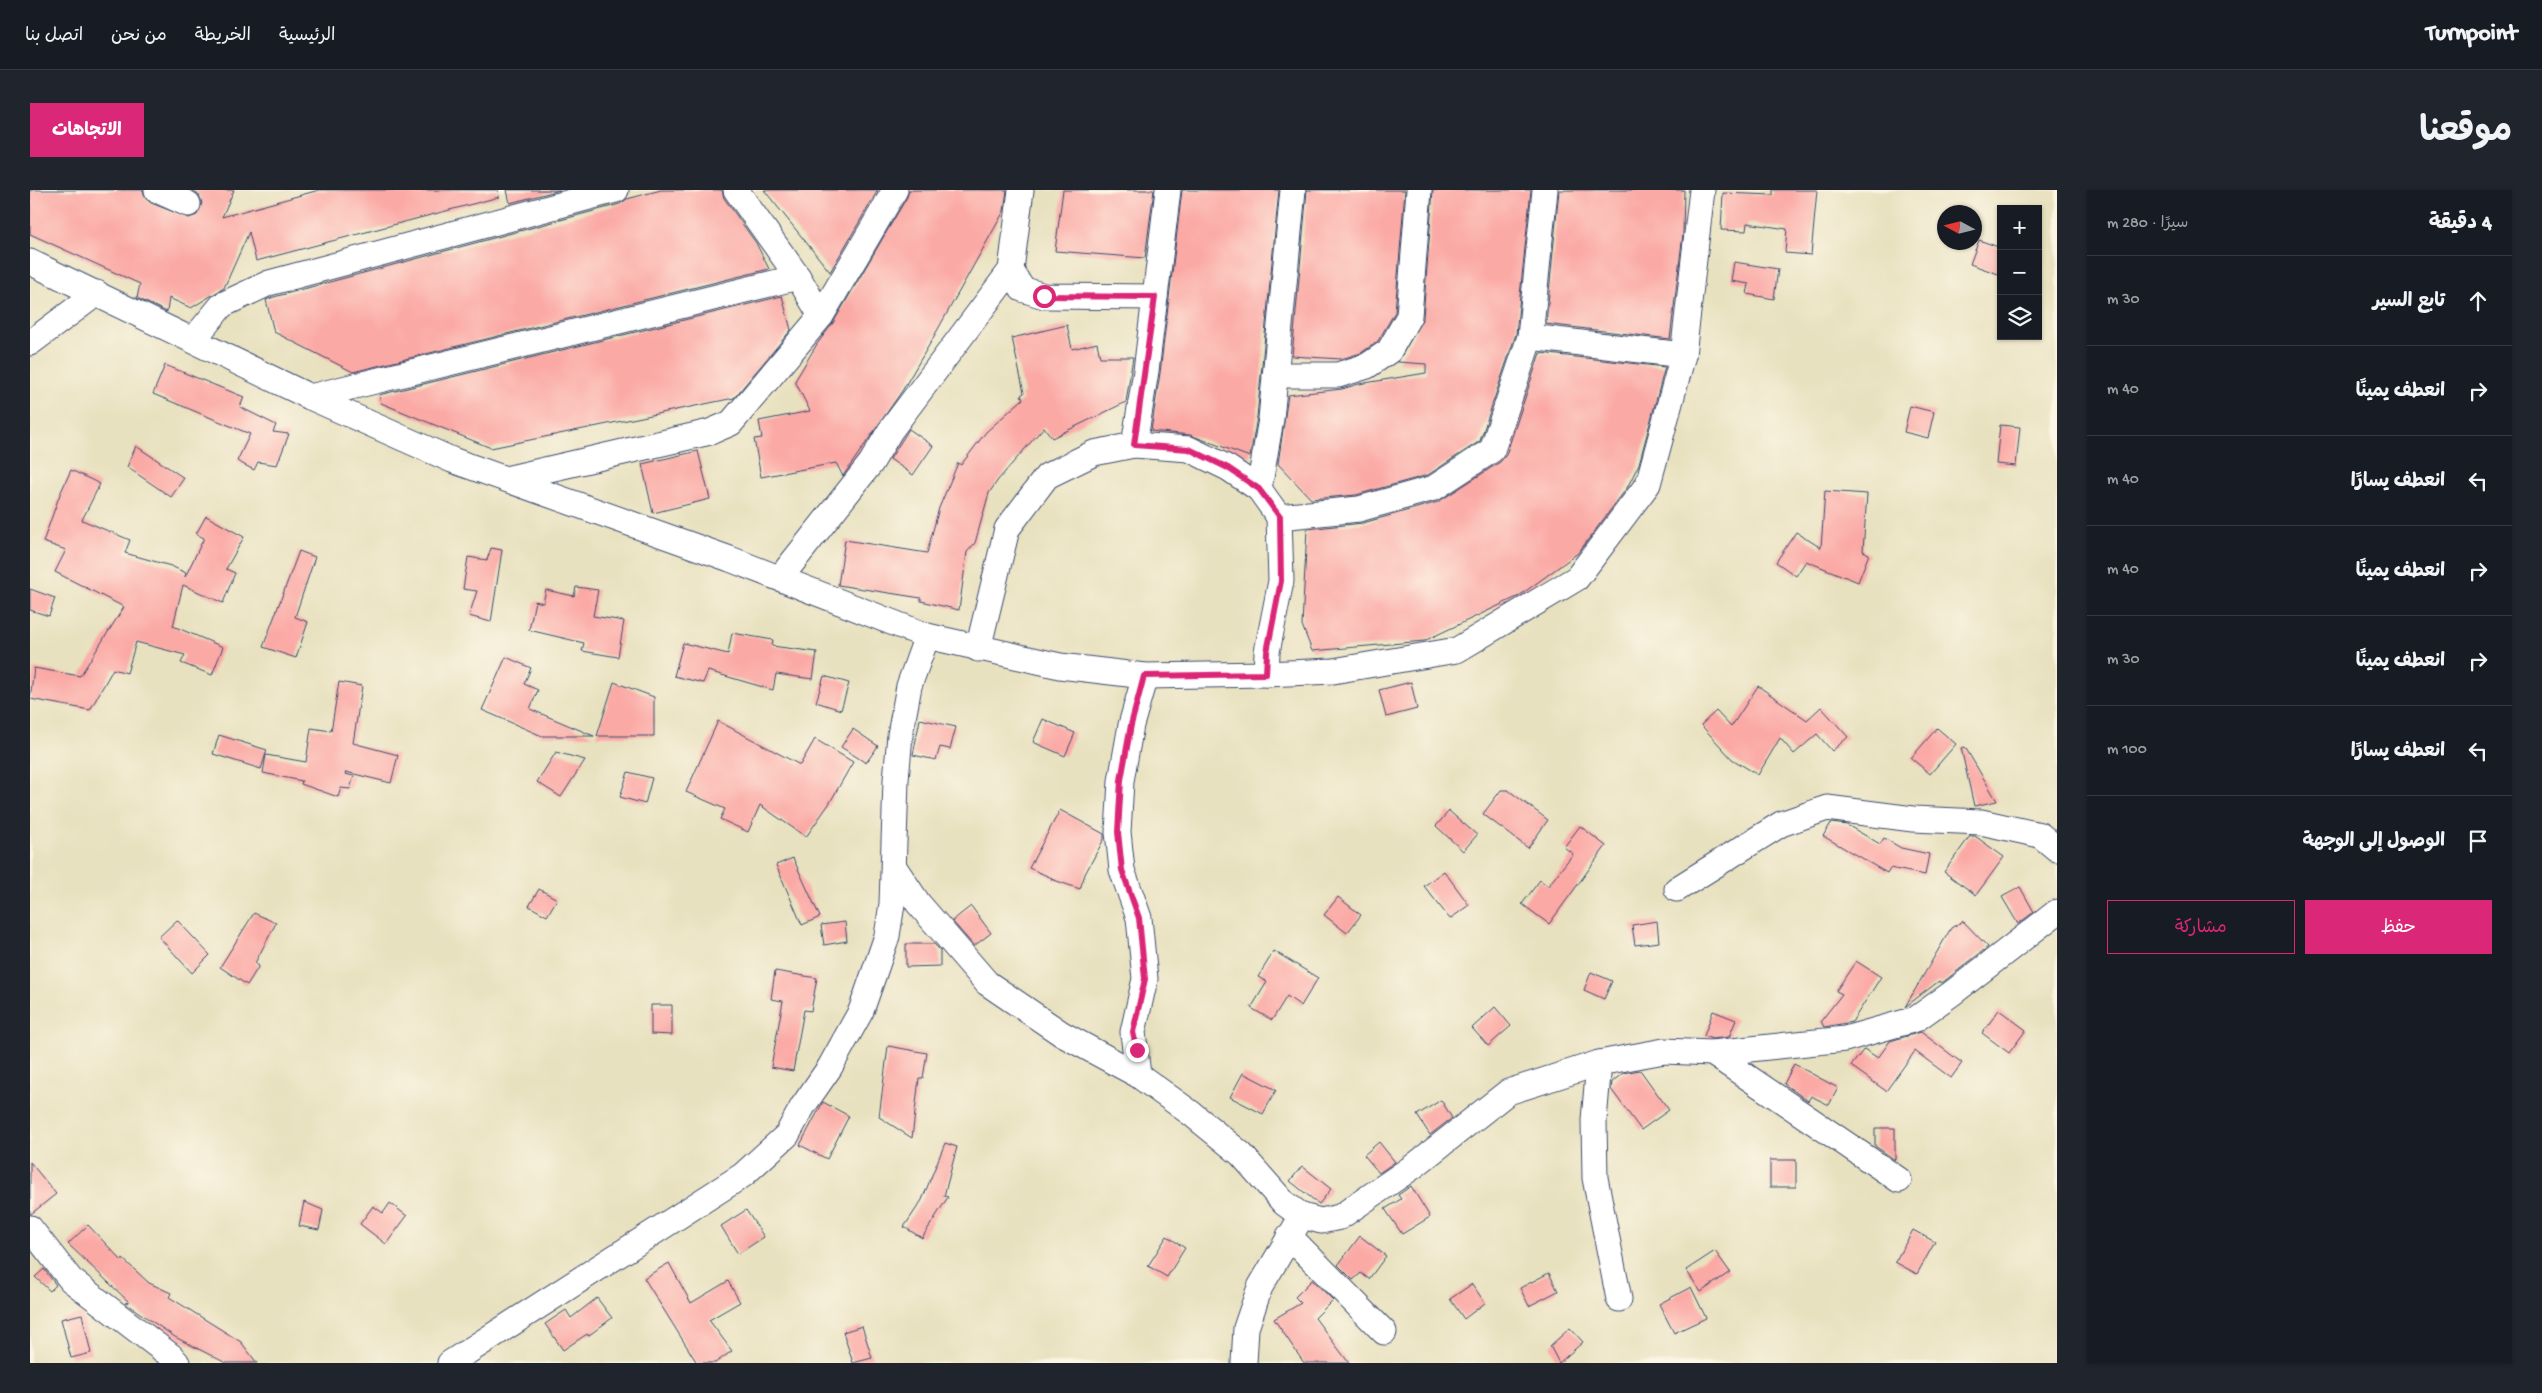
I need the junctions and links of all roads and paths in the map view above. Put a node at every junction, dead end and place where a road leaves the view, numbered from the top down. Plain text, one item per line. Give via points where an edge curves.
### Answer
1 (157, 190) edge
2 (616, 190) edge
3 (736, 190) edge
4 (895, 190) edge
5 (1021, 190) edge
6 (1168, 190) edge
7 (1293, 190) edge
8 (1419, 190) edge
9 (1545, 190) edge
10 (1702, 190) edge
11 (188, 204) dead end
12 (30, 262) edge
13 (1011, 270) junction
14 (798, 277) junction
15 (97, 292) junction
16 (1155, 297) junction
17 (821, 316) junction
18 (1530, 337) junction
19 (194, 339) junction
20 (30, 343) edge
21 (1683, 355) junction
22 (1275, 375) junction
23 (310, 397) junction
24 (1134, 445) junction
25 (506, 479) junction
26 (1259, 489) junction
27 (1280, 517) junction
28 (780, 578) junction
29 (927, 636) junction
30 (978, 648) junction
31 (1266, 674) junction
32 (1144, 676) junction
33 (2057, 849) edge
34 (894, 867) junction
35 (1676, 889) dead end
36 (2057, 912) edge
37 (1712, 1053) junction
38 (1599, 1063) junction
39 (1138, 1075) junction
40 (1899, 1180) dead end
41 (1295, 1226) junction
42 (30, 1228) edge
43 (1619, 1299) dead end
44 (1384, 1332) dead end
45 (177, 1363) edge
46 (450, 1363) edge
47 (1244, 1363) edge

1 - 11 street
2 - 19 street via 269,283 222,304
3 - 14 street
4 - 17 street
5 - 13 street
6 - 16 street
7 - 22 street
8 - 22 street via 1409,316 1389,350 1366,366 1338,374
9 - 18 street
10 - 21 street
12 - 15 street
13 - 16 street via 1022,289 1044,296
13 - 28 street via 890,431 871,463
14 - 17 street
14 - 23 street
15 - 19 street
15 - 20 street
16 - 24 street
17 - 25 street via 731,423 710,432
18 - 21 street
18 - 27 street via 1492,450 1434,488 1359,509
19 - 23 street
21 - 31 street via 1648,484 1577,578 1457,650 1333,671
22 - 26 street
23 - 25 street via 452,460
24 - 26 street via 1189,449 1228,468
24 - 30 street via 1094,453 1047,476 1007,529
25 - 28 street
26 - 27 street
27 - 31 street via 1281,581 1267,652
28 - 29 street
29 - 30 street
29 - 34 street via 909,686 900,735
30 - 32 street via 1060,666
31 - 32 street
32 - 39 street via 1121,780 1118,832 1122,870 1139,918 1145,979 1133,1032
33 - 35 street via 2040,835 1981,822 1913,819 1827,808 1781,824
34 - 39 street via 918,903 987,983 1062,1034
34 - 46 street via 887,936 861,1011 787,1135 743,1175
36 - 37 street via 1916,1019 1845,1039
37 - 38 street via 1664,1050
37 - 40 street
38 - 41 street via 1508,1092 1414,1166 1340,1217
38 - 43 street via 1594,1120 1595,1178
39 - 41 street via 1241,1154 1284,1203
41 - 44 street
41 - 47 street via 1260,1287 1246,1328
42 - 45 street via 71,1280

